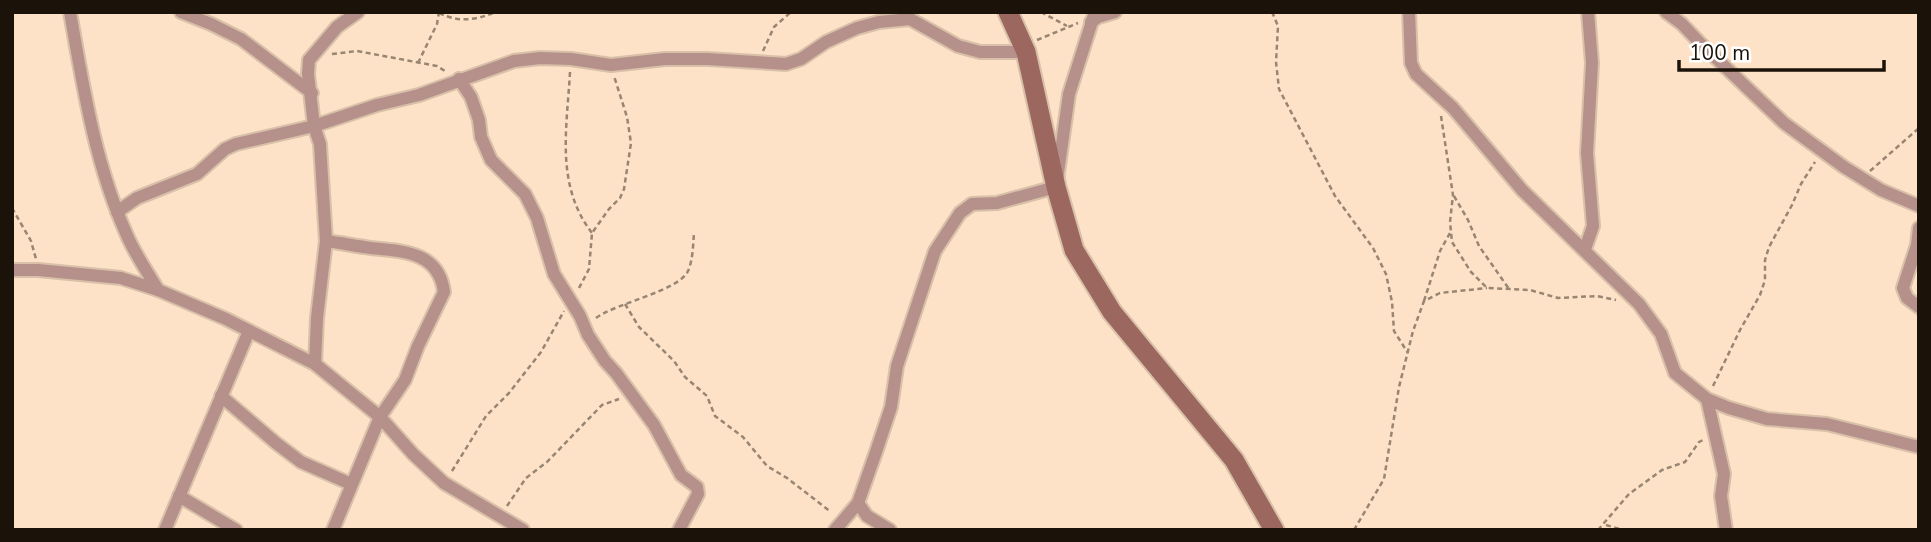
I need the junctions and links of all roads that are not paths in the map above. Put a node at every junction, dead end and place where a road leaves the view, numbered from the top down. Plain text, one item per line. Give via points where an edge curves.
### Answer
1 (70, 12) edge
2 (181, 12) edge
3 (358, 12) edge
4 (1008, 12) edge
5 (1115, 12) edge
6 (1409, 12) edge
7 (1588, 12) edge
8 (1666, 12) edge
9 (908, 15) edge
10 (1093, 17) edge
11 (1022, 47) junction
12 (458, 79) junction
13 (312, 93) junction
14 (314, 126) junction
15 (1056, 187) junction
16 (1919, 206) edge
17 (117, 212) junction
18 (1919, 228) edge
19 (326, 241) junction
20 (1584, 249) junction
21 (12, 270) edge
22 (158, 290) junction
23 (1919, 307) edge
24 (249, 331) junction
25 (315, 363) junction
26 (221, 396) junction
27 (1707, 399) junction
28 (380, 417) junction
29 (1919, 447) edge
30 (351, 484) junction
31 (179, 496) junction
32 (858, 503) junction
33 (839, 525) edge
34 (165, 530) edge
35 (236, 530) edge
36 (333, 530) edge
37 (523, 530) edge
38 (679, 530) edge
39 (890, 530) edge
40 (1274, 530) edge
41 (1726, 530) edge

1 - 17 street via 86,102
2 - 13 street via 241,39
3 - 13 street via 337,27 309,60
4 - 11 street
5 - 10 street
6 - 20 street via 1411,63 1416,74 1453,108 1522,190
7 - 20 street via 1592,63 1587,153 1593,226
8 - 16 street via 1760,102 1823,151 1881,190
9 - 11 street via 958,46 980,52
9 - 12 street via 857,28 786,64 665,59 611,65 540,58 514,61
10 - 15 street via 1069,94
11 - 15 street
12 - 14 street
12 - 38 street via 471,97 491,160 525,194 554,274 605,362 654,425 681,475 699,490
13 - 14 street
14 - 17 street via 236,144 197,174 137,198
14 - 19 street via 320,144
15 - 32 street via 997,203 972,204 943,236 897,366 886,425
15 - 40 street via 1074,250 1112,312 1234,460
17 - 22 street
18 - 23 street via 1903,288
19 - 25 street
19 - 28 street via 415,254 432,265 443,285 443,297 405,380
20 - 27 street via 1639,304 1661,334 1675,373
21 - 22 street via 121,278
22 - 24 street
24 - 25 street
24 - 26 street
25 - 28 street
26 - 30 street via 302,462
26 - 31 street
27 - 29 street via 1768,419 1827,424
27 - 41 street via 1724,474 1721,496
28 - 30 street
28 - 37 street via 444,483
30 - 36 street
31 - 34 street
31 - 35 street
32 - 33 street
32 - 39 street via 867,516

